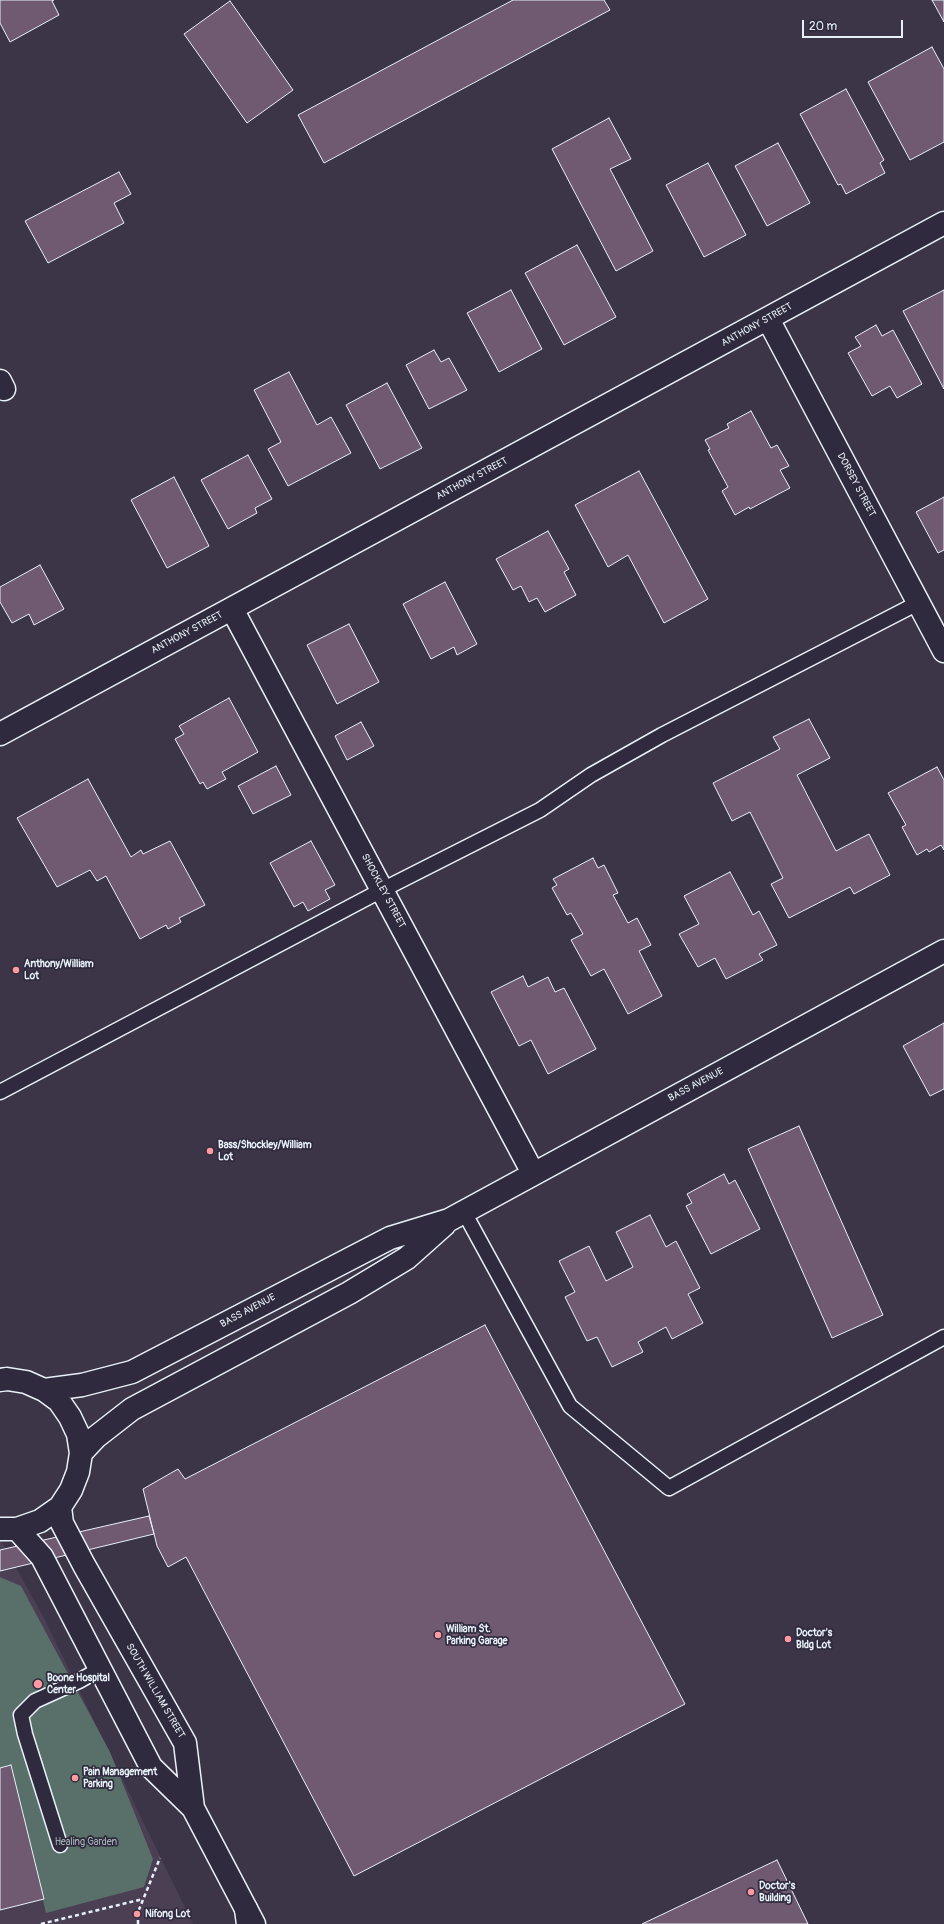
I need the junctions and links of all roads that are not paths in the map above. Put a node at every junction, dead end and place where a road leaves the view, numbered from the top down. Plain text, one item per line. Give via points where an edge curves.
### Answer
1 (944, 223) edge
2 (768, 319) junction
3 (918, 603) junction
4 (232, 609) junction
5 (944, 651) edge
6 (0, 734) edge
7 (382, 890) junction
8 (944, 951) edge
9 (0, 1092) edge
10 (533, 1173) junction
11 (457, 1216) junction
12 (944, 1337) edge
13 (2, 1377) edge
14 (44, 1390) junction
15 (81, 1453) junction
16 (60, 1506) junction
17 (8, 1529) edge
18 (100, 1669) junction
19 (193, 1808) junction
20 (60, 1845) dead end
21 (249, 1919) edge

1 - 2 street, ANTHONY STREET
2 - 3 street, DORSEY STREET
2 - 4 street, ANTHONY STREET
3 - 5 street, DORSEY STREET
3 - 7 lane via 662,735 591,775 540,810
4 - 6 street, ANTHONY STREET
4 - 7 street, SHOCKLEY STREET
7 - 9 lane
7 - 10 street, SHOCKLEY STREET
8 - 10 street, BASS AVENUE
10 - 11 street, BASS AVENUE
11 - 12 lane via 570,1406 669,1488
11 - 14 street, BASS AVENUE via 390,1238 132,1372 82,1386
11 - 15 street, BASS AVENUE via 407,1258 132,1409 96,1437
13 - 14 street via 26,1382
14 - 15 street via 59,1401 70,1417 78,1434
15 - 16 street via 78,1472 71,1490
16 - 17 street via 40,1521
16 - 19 street, SOUTH WILLIAM STREET via 62,1523 84,1565 185,1743
17 - 18 street via 42,1557
18 - 19 street via 151,1767
18 - 20 lane via 35,1701 21,1715
19 - 21 street, SOUTH WILLIAM STREET

